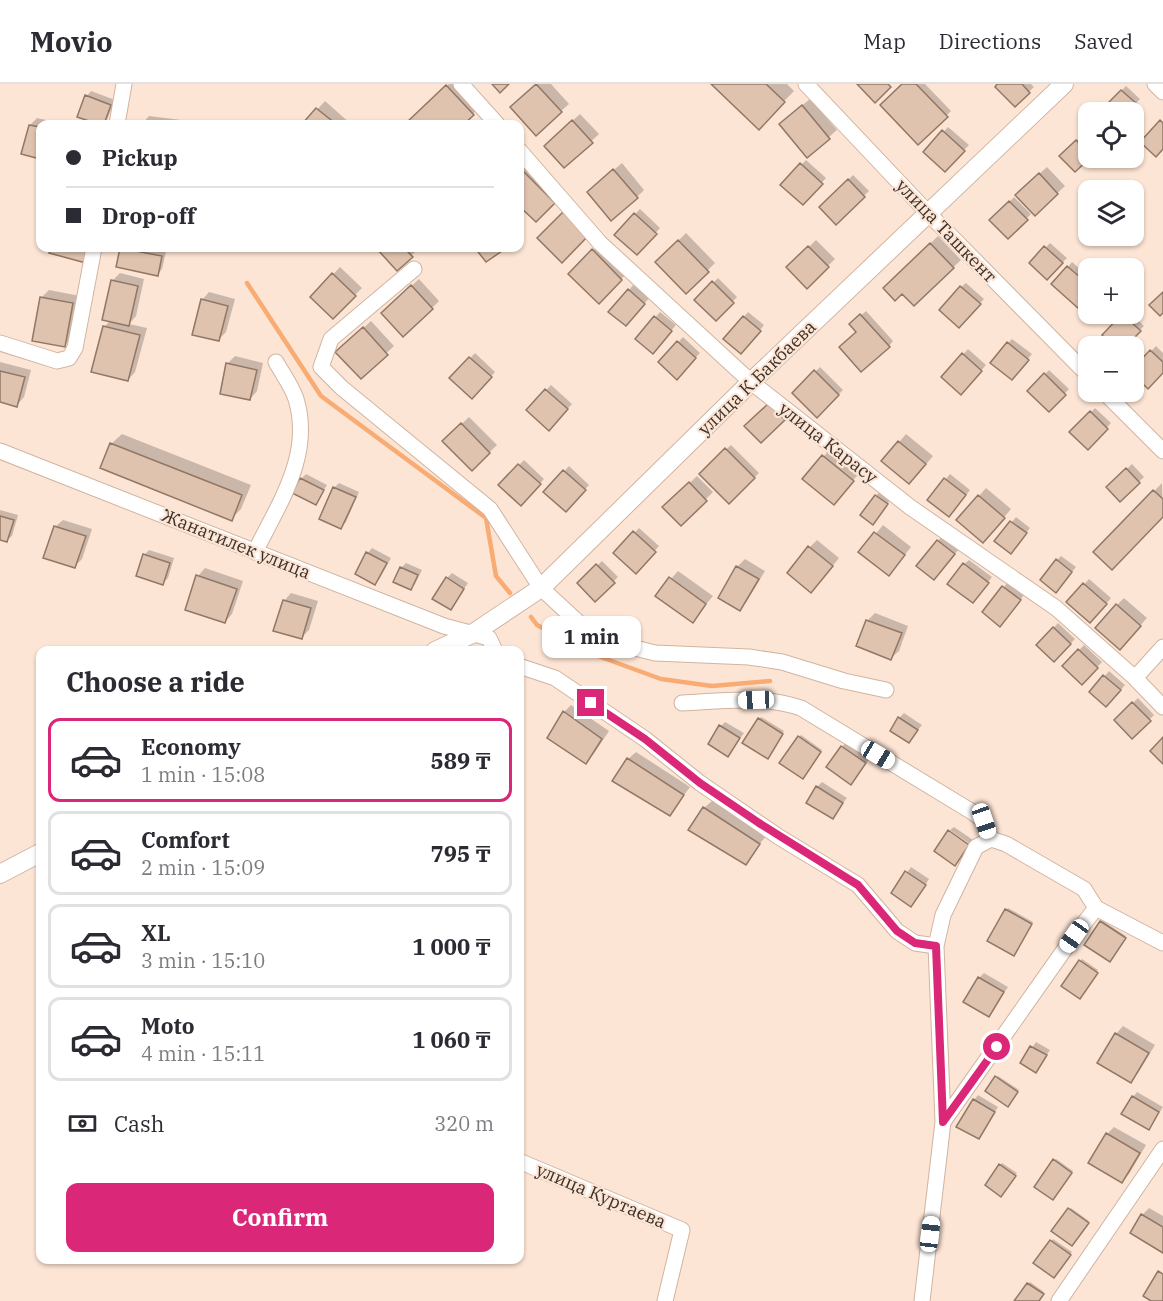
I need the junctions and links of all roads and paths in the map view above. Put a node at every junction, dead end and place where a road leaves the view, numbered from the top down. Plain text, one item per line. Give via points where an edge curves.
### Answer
1 (124, 84) edge
2 (461, 84) edge
3 (806, 84) edge
4 (1064, 84) edge
5 (1155, 84) edge
6 (1163, 92) edge
7 (118, 120) edge
8 (493, 120) edge
9 (524, 156) edge
10 (928, 213) junction
11 (93, 252) edge
12 (414, 269) dead end
13 (0, 343) edge
14 (276, 362) dead end
15 (1078, 365) edge
16 (751, 382) junction
17 (1114, 402) edge
18 (0, 451) edge
19 (1163, 451) edge
20 (255, 552) junction
21 (541, 588) junction
22 (472, 634) junction
23 (446, 646) edge
24 (493, 646) edge
25 (1163, 647) edge
26 (524, 668) edge
27 (1135, 678) junction
28 (886, 690) dead end
29 (682, 703) dead end
30 (1163, 707) edge
31 (991, 839) junction
32 (36, 855) edge
33 (0, 874) edge
34 (1096, 908) junction
35 (1163, 943) edge
36 (936, 946) junction
37 (943, 1122) junction
38 (1163, 1149) edge
39 (524, 1163) edge
40 (665, 1301) edge
41 (922, 1301) edge
42 (1059, 1301) edge

1 - 7 street
2 - 8 street
3 - 10 street, улица Ташкент
4 - 10 street, улица К.Бакбаева
5 - 6 street
9 - 16 street, улица Карасу via 600,243
10 - 15 street, улица Ташкент
10 - 16 street, улица К.Бакбаева
11 - 13 street via 75,348 69,358 57,361
12 - 21 street via 331,339 321,367 490,509
14 - 20 street via 296,397 301,434 298,461
16 - 21 street, улица К.Бакбаева
16 - 27 street, улица Карасу via 910,507 1056,608
17 - 19 street
18 - 20 street, Жанатилек улица
20 - 22 street, Жанатилек улица via 444,627
21 - 22 street, улица К.Бакбаева
21 - 28 street via 580,624 631,647 655,653 782,662
22 - 23 street, улица К.Бакбаева
22 - 24 street via 489,638
25 - 27 street
26 - 36 street via 555,678 749,817 858,885 897,931 915,943
27 - 30 street, улица Карасу
29 - 31 street via 756,700 801,708 974,813 984,821
31 - 34 street via 1084,889
31 - 36 street via 976,847 943,915
32 - 33 street
34 - 35 street
34 - 37 street
36 - 37 street
37 - 41 street
38 - 42 street
39 - 40 street, улица Куртаева via 682,1230

